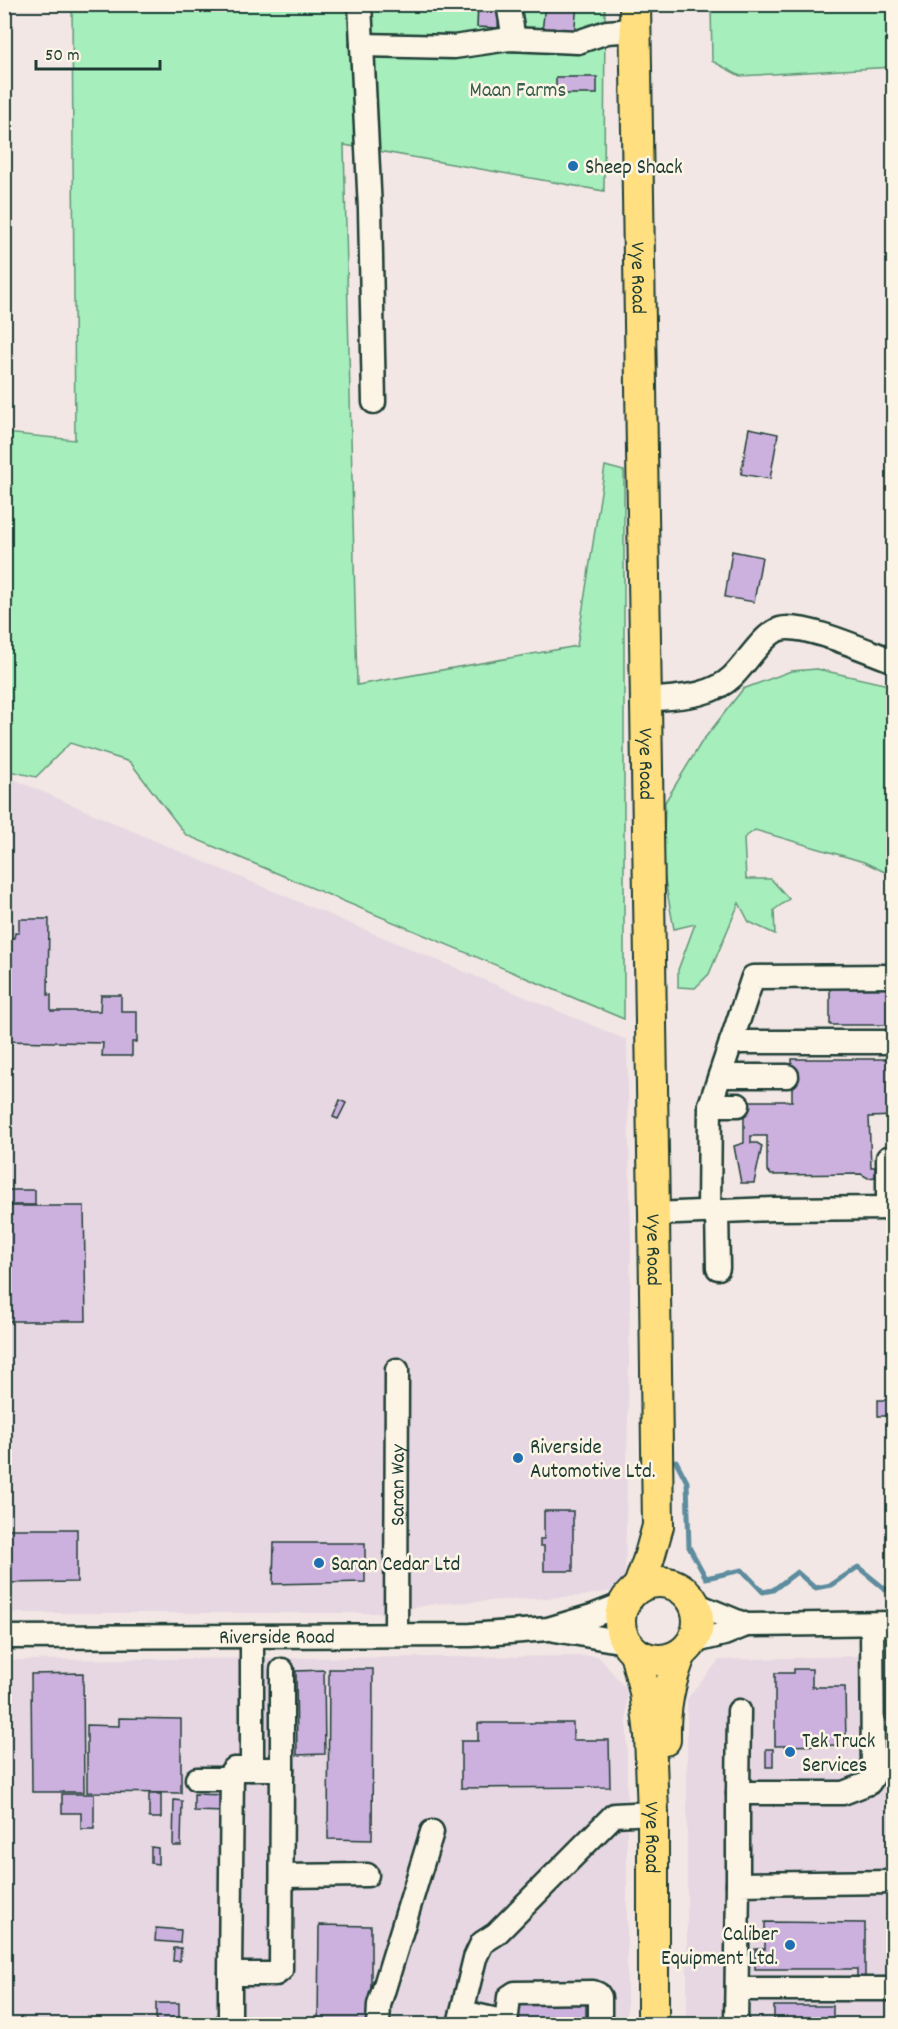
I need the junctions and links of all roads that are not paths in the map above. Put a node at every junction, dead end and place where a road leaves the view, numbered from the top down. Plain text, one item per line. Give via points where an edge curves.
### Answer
1 (360, 4) edge
2 (508, 4) edge
3 (635, 17) edge
4 (514, 39) junction
5 (362, 45) junction
6 (374, 402) dead end
7 (894, 661) edge
8 (646, 700) junction
9 (894, 976) edge
10 (731, 1042) junction
11 (894, 1042) edge
12 (720, 1076) junction
13 (787, 1076) dead end
14 (710, 1105) junction
15 (738, 1105) dead end
16 (894, 1158) edge
17 (891, 1209) edge
18 (713, 1212) junction
19 (654, 1214) junction
20 (717, 1268) dead end
21 (397, 1370) dead end
22 (658, 1526) junction
23 (631, 1595) junction
24 (689, 1597) junction
25 (883, 1623) edge
26 (746, 1625) junction
27 (548, 1629) junction
28 (396, 1635) junction
29 (4, 1636) edge
30 (252, 1636) junction
31 (630, 1647) junction
32 (686, 1648) junction
33 (282, 1670) dead end
34 (739, 1711) dead end
35 (282, 1769) junction
36 (242, 1774) junction
37 (197, 1779) dead end
38 (738, 1793) junction
39 (653, 1813) junction
40 (432, 1832) dead end
41 (367, 1875) dead end
42 (282, 1876) junction
43 (894, 1882) edge
44 (738, 1884) junction
45 (230, 1974) junction
46 (736, 1989) junction
47 (894, 1989) edge
48 (460, 2018) edge
49 (506, 2023) edge
50 (230, 2025) edge
51 (378, 2025) edge
52 (600, 2025) edge
53 (653, 2025) edge
54 (665, 2025) edge
55 (736, 2025) edge

1 - 5 street
2 - 4 street
3 - 4 street via 578,42
3 - 8 main road, Vye Road
4 - 5 street via 454,47
5 - 6 street
7 - 8 street via 793,627 779,629 731,678 704,694
8 - 19 main road, Vye Road
9 - 10 street via 753,977
10 - 11 street
10 - 12 street
12 - 13 street
12 - 14 street
14 - 15 street
14 - 18 street
16 - 17 street via 888,1158
17 - 18 street
18 - 19 street
18 - 20 street
19 - 22 main road, Vye Road
21 - 28 street, Saran Way
22 - 23 main road, Vye Road via 649,1558
22 - 24 main road, Vye Road via 675,1578
23 - 24 main road via 652,1582 666,1582
23 - 27 street, Riverside Road via 592,1616
23 - 31 main road via 619,1617 620,1630
24 - 26 street
24 - 32 main road via 698,1617 697,1630
25 - 26 street
25 - 38 street via 872,1781 843,1793
26 - 32 street
27 - 28 street, Riverside Road
27 - 31 street, Riverside Road
28 - 30 street, Riverside Road
29 - 30 street, Riverside Road
30 - 36 street
31 - 32 main road via 658,1661 670,1659
31 - 39 main road, Vye Road via 648,1715
32 - 54 main road, Vye Road via 669,1687 665,1712
33 - 35 street
34 - 38 street
35 - 36 street
35 - 42 street
36 - 37 street
36 - 45 street
38 - 44 street
39 - 48 street via 614,1815 496,1934 482,1943
39 - 53 main road, Vye Road
40 - 51 street via 379,2005
41 - 42 street
42 - 45 street via 281,1970 276,1974
43 - 44 street
44 - 46 street
45 - 50 street
46 - 47 street
46 - 55 street
48 - 49 street
49 - 52 street via 508,1997 515,1993 593,1992 600,1997

